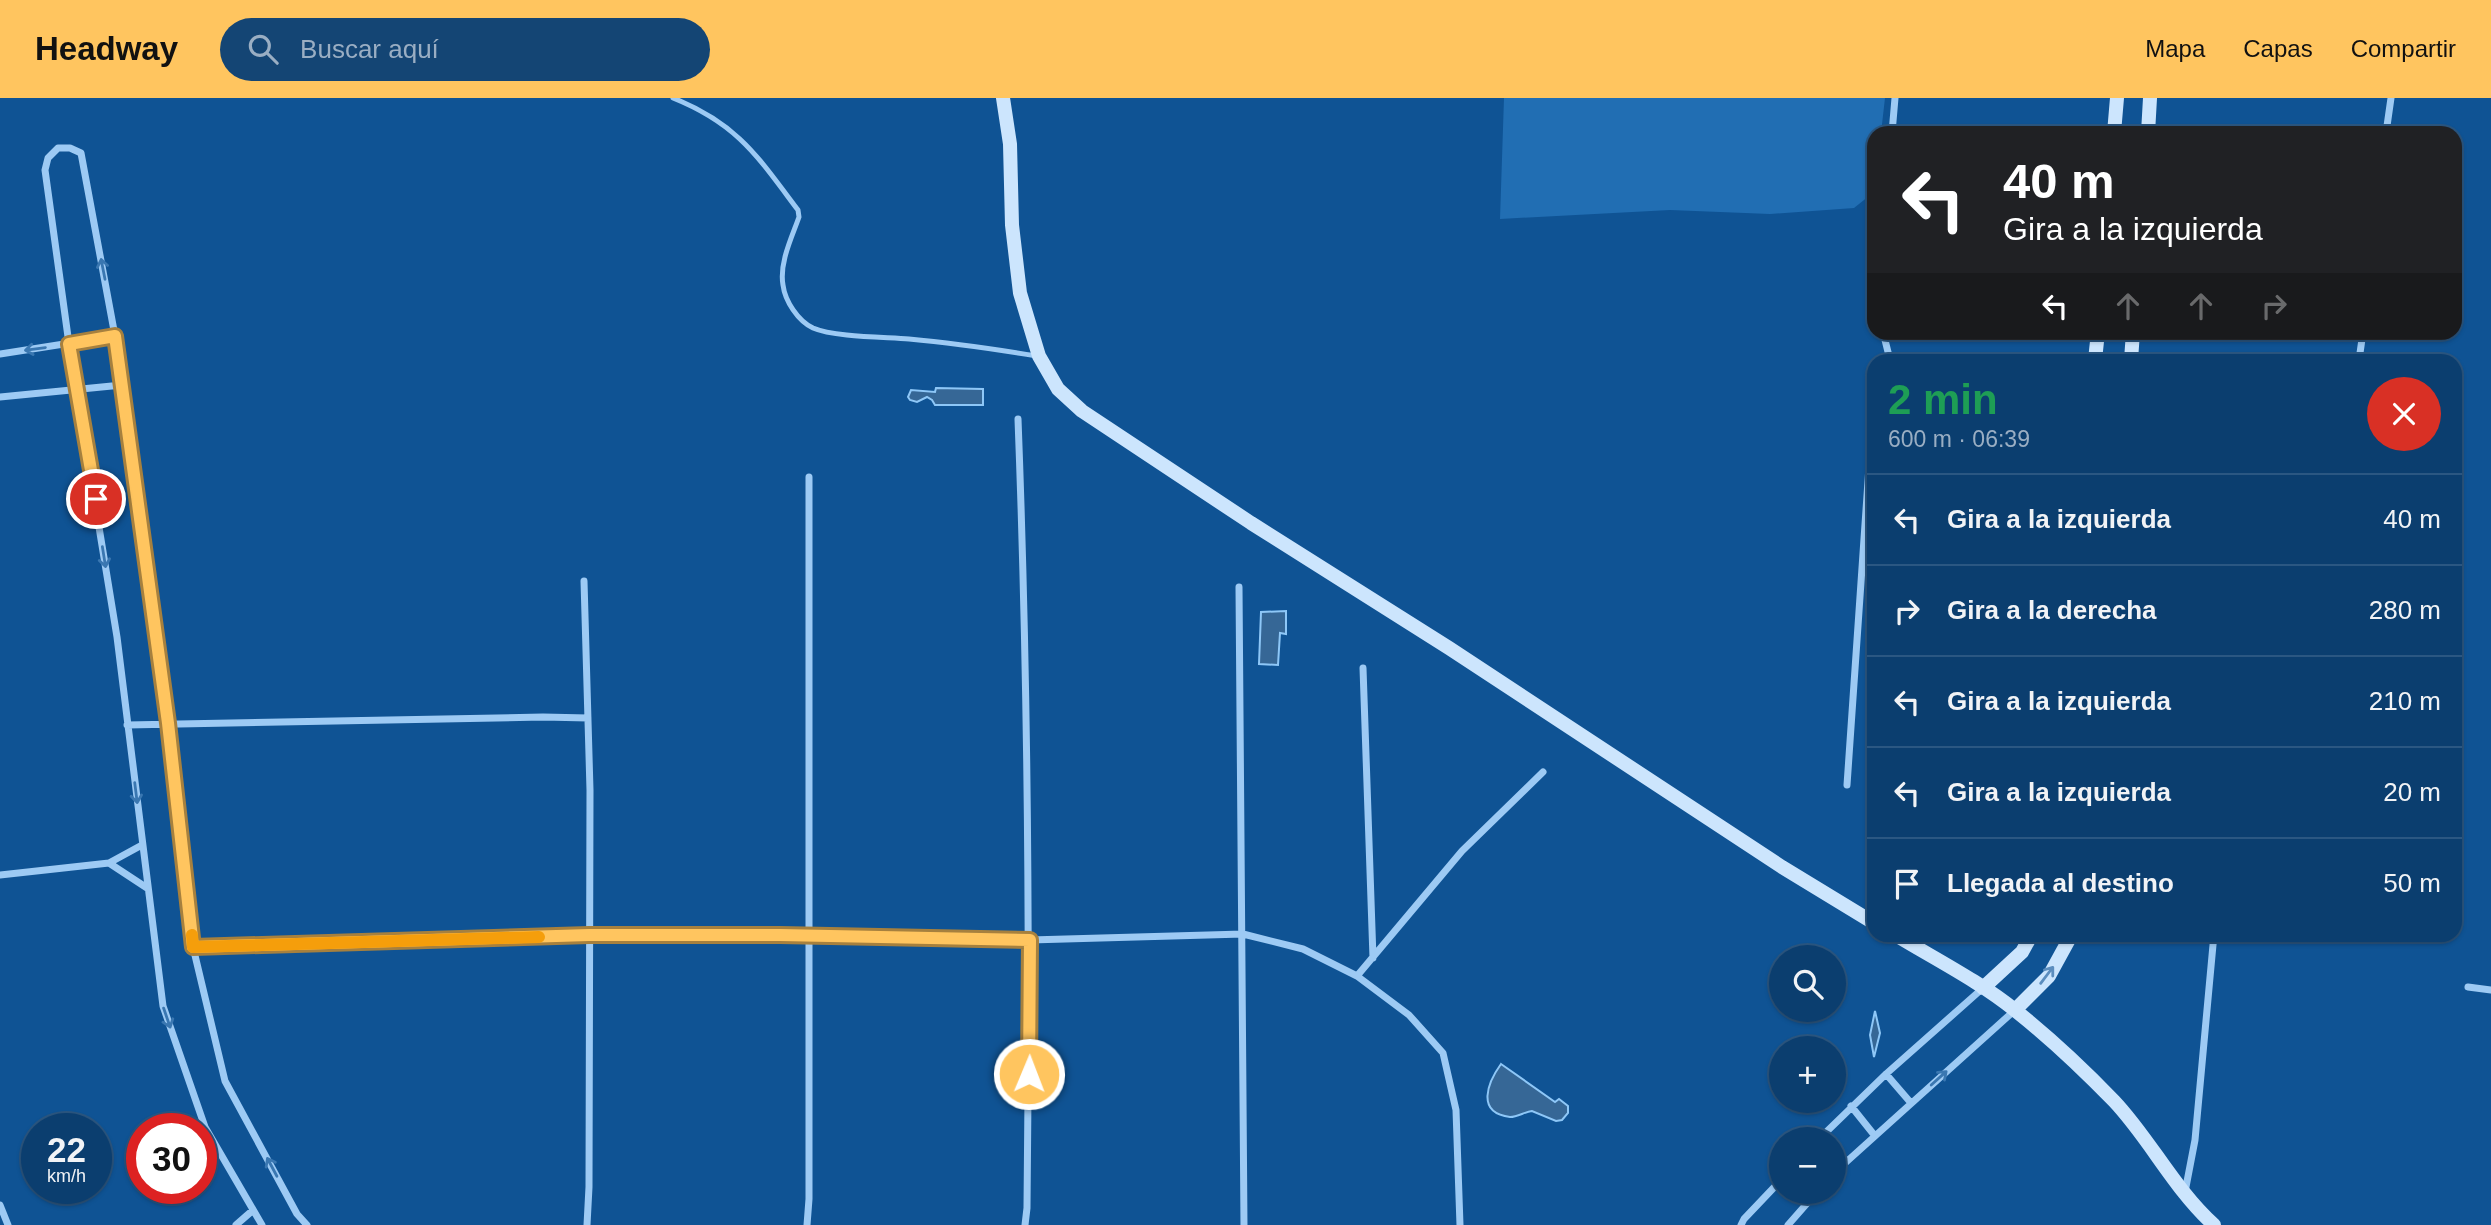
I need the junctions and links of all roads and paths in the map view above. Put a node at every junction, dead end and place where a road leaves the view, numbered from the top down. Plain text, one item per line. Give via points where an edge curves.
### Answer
1 (673, 98) edge
2 (1003, 98) edge
3 (1895, 98) edge
4 (2117, 98) edge
5 (2150, 98) edge
6 (2390, 98) edge
7 (1893, 126) edge
8 (2115, 126) edge
9 (2148, 126) edge
10 (2387, 126) edge
11 (115, 336) junction
12 (69, 344) junction
13 (0, 354) edge
14 (1039, 356) junction
15 (122, 385) junction
16 (78, 389) junction
17 (0, 397) edge
18 (1018, 419) dead end
19 (809, 477) dead end
20 (1867, 495) edge
21 (584, 581) dead end
22 (1239, 587) dead end
23 (1363, 668) dead end
24 (588, 718) junction
25 (168, 723) junction
26 (127, 725) junction
27 (1544, 772) dead end
28 (1847, 785) dead end
29 (142, 845) junction
30 (109, 863) junction
31 (0, 875) edge
32 (147, 888) junction
33 (1867, 919) edge
34 (1243, 934) junction
35 (589, 935) junction
36 (810, 935) junction
37 (1030, 940) junction
38 (1907, 942) edge
39 (2027, 942) edge
40 (2068, 942) edge
41 (2213, 942) edge
42 (193, 947) junction
43 (1373, 958) junction
44 (1357, 976) junction
45 (2468, 987) dead end
46 (1983, 988) junction
47 (2491, 990) edge
48 (2015, 1010) junction
49 (1886, 1074) junction
50 (1911, 1103) junction
51 (1852, 1106) junction
52 (1831, 1127) edge
53 (1875, 1136) junction
54 (1846, 1162) edge
55 (1769, 1193) edge
56 (2185, 1193) junction
57 (1806, 1204) edge
58 (0, 1205) edge
59 (252, 1211) junction
60 (8, 1225) edge
61 (236, 1225) edge
62 (262, 1225) edge
63 (307, 1225) edge
64 (587, 1225) edge
65 (807, 1225) edge
66 (1025, 1225) edge
67 (1244, 1225) edge
68 (1460, 1225) edge
69 (1741, 1225) edge
70 (1788, 1225) edge
71 (2214, 1225) edge

1 - 14 lane via 720,121 750,148 798,210 782,284 797,315 812,327
2 - 14 street via 1020,293
3 - 7 street
4 - 8 street
5 - 9 street
6 - 10 street
11 - 12 street
11 -> 12 street via 81,153 58,148 48,158 45,170
11 - 15 street
12 -> 13 street
12 - 16 street
14 - 33 street via 1058,389 1082,411
15 - 16 street
15 - 25 street
16 - 17 street
16 -> 26 street
18 - 37 street
19 - 36 street
20 - 28 street
21 - 24 street
22 - 34 street
23 - 43 street
24 - 25 street
24 - 35 street
25 - 26 street
25 - 42 street
26 -> 29 street
27 - 43 street via 1462,851
29 - 30 street
29 - 32 street
30 - 31 street
30 - 32 street
32 -> 59 street via 163,1006 205,1127
34 - 37 street
34 - 44 street via 1303,949
34 - 67 street
35 - 36 street
35 - 42 street
35 - 64 street
36 - 37 street
36 - 65 street
37 - 66 street
38 - 46 street
39 - 46 street
48 -> 40 street via 2049,976
41 - 56 street via 2195,1140
63 -> 42 street via 225,1081
43 - 44 street
44 - 68 street via 1409,1015 1443,1053 1456,1110
45 - 47 street
46 - 48 street
46 - 49 street
50 -> 48 street
48 - 56 street via 2115,1102
49 - 50 street
49 - 51 street
50 - 53 street
51 - 52 street
51 - 53 street
53 - 54 street
55 - 69 street
56 - 71 street
57 - 70 street
58 - 60 street
59 - 61 street
59 - 62 street

